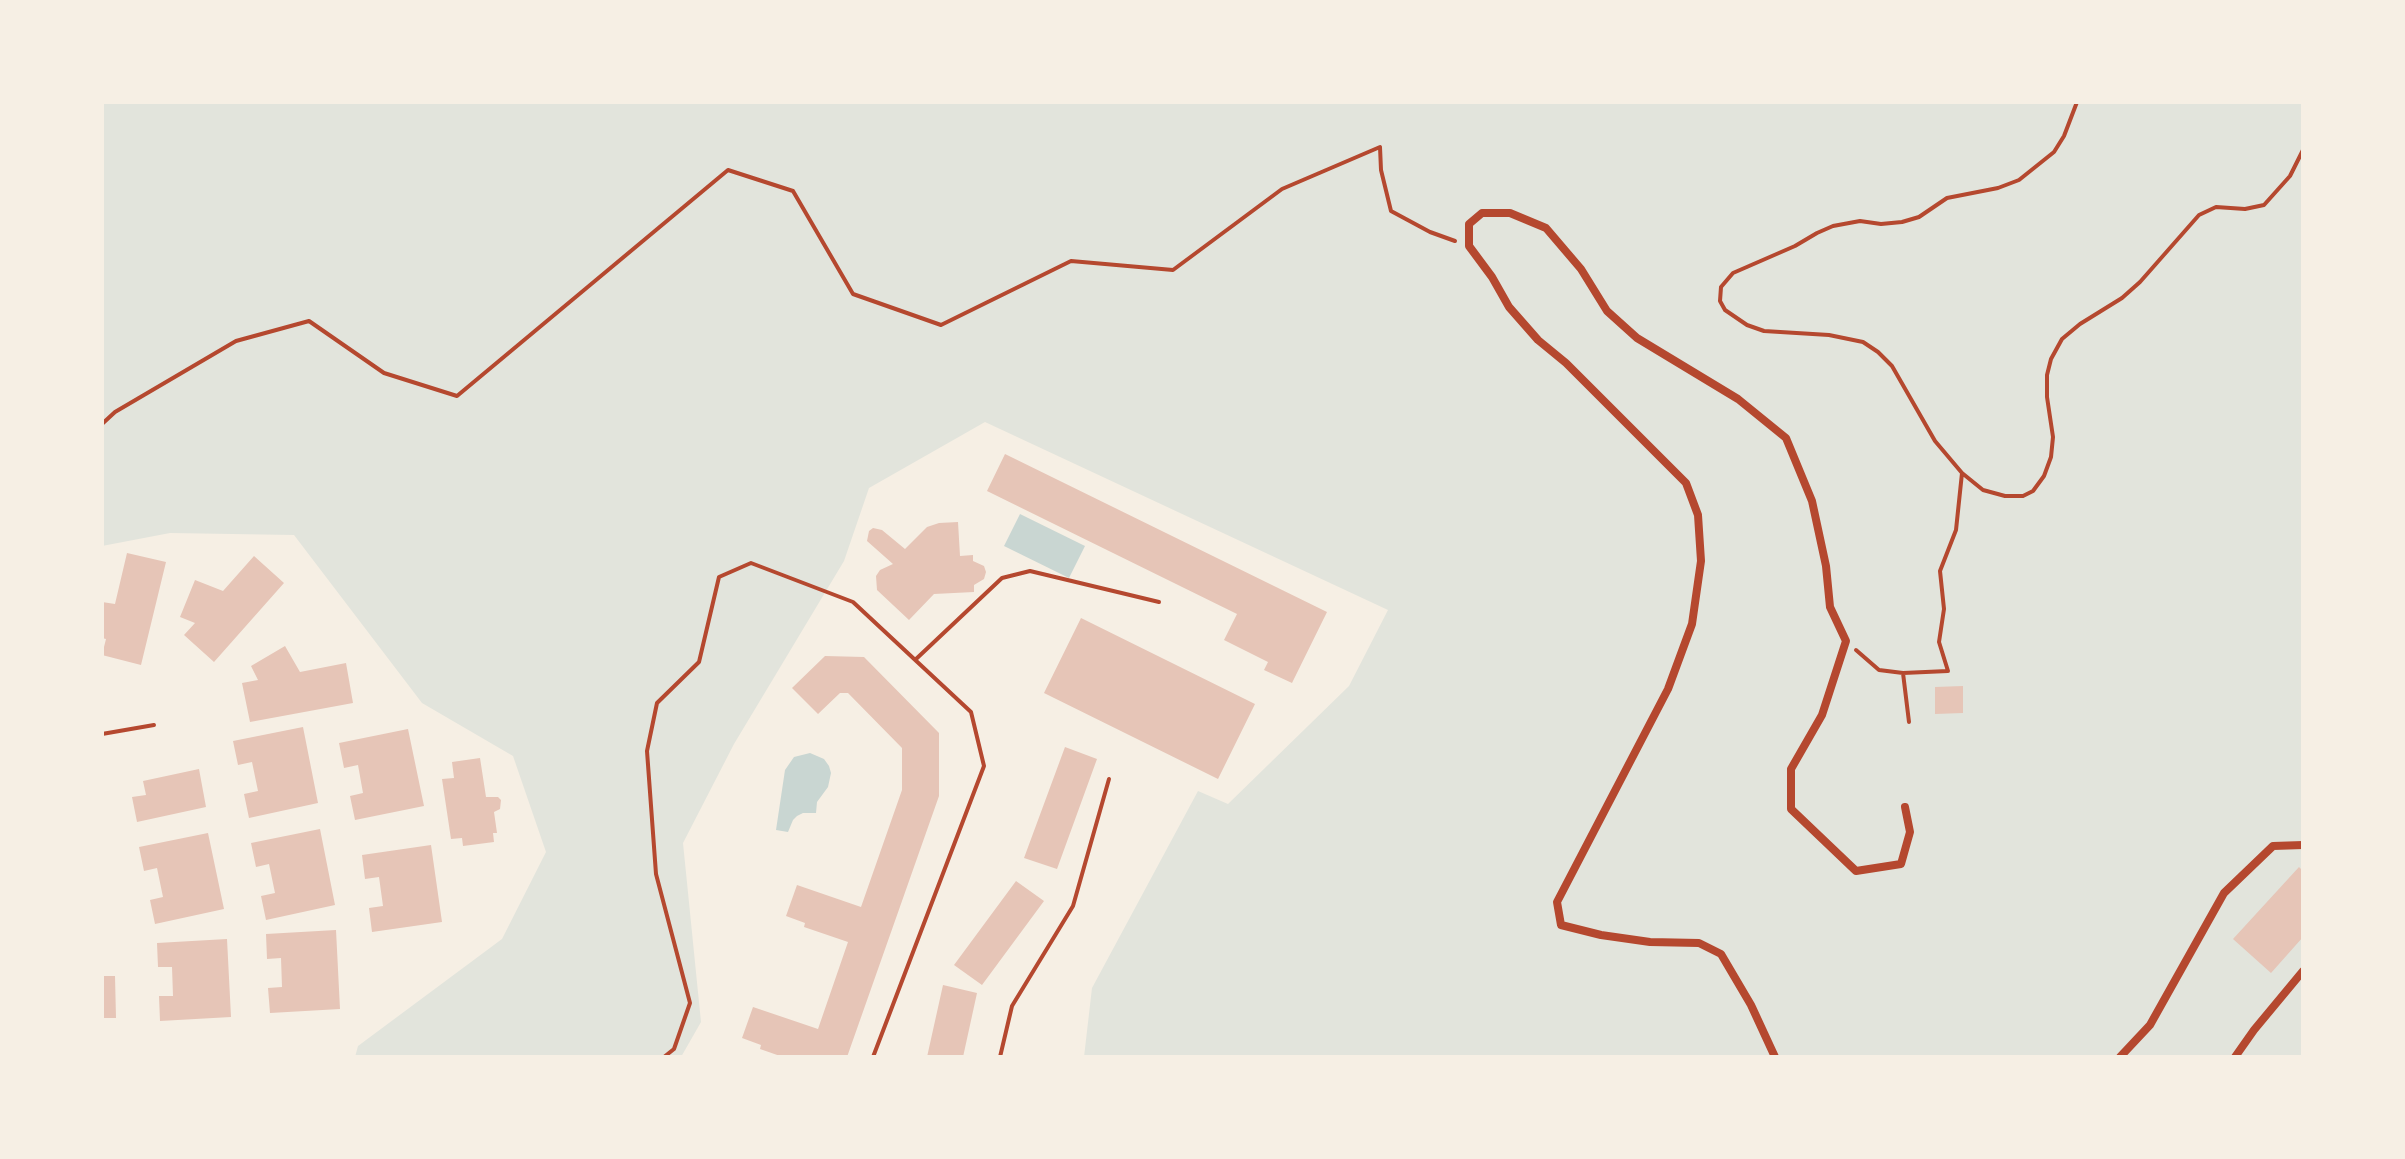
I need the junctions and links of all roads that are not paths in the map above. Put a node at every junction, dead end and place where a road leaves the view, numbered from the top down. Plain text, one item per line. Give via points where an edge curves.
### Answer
1 (1159, 602) dead end
2 (915, 660) junction
3 (154, 725) dead end
4 (102, 734) edge
5 (1109, 779) dead end
6 (1905, 807) dead end
7 (2303, 845) edge
8 (2303, 971) edge
9 (664, 1057) edge
10 (873, 1057) edge
11 (1000, 1057) edge
12 (1775, 1057) edge
13 (2120, 1057) edge
14 (2235, 1057) edge

1 - 2 lane via 1030,571 1002,578
2 - 9 lane via 853,602 751,563 719,577 699,662 657,703 647,751 656,874 690,1003 674,1049
2 - 10 lane via 971,712 984,766
3 - 4 lane
5 - 11 lane via 1073,906 1012,1006
6 - 12 street via 1910,832 1901,864 1856,871 1791,809 1791,769 1822,715 1846,641 1830,607 1812,501 1786,438 1738,399 1637,338 1607,311 1546,228 1510,213 1482,213 1469,224 1469,246 1509,307 1686,483 1698,515 1701,561 1692,624 1668,689 1557,902 1561,925 1650,942 1699,943 1721,954
7 - 13 street via 2273,846 2224,893 2150,1025
8 - 14 street

